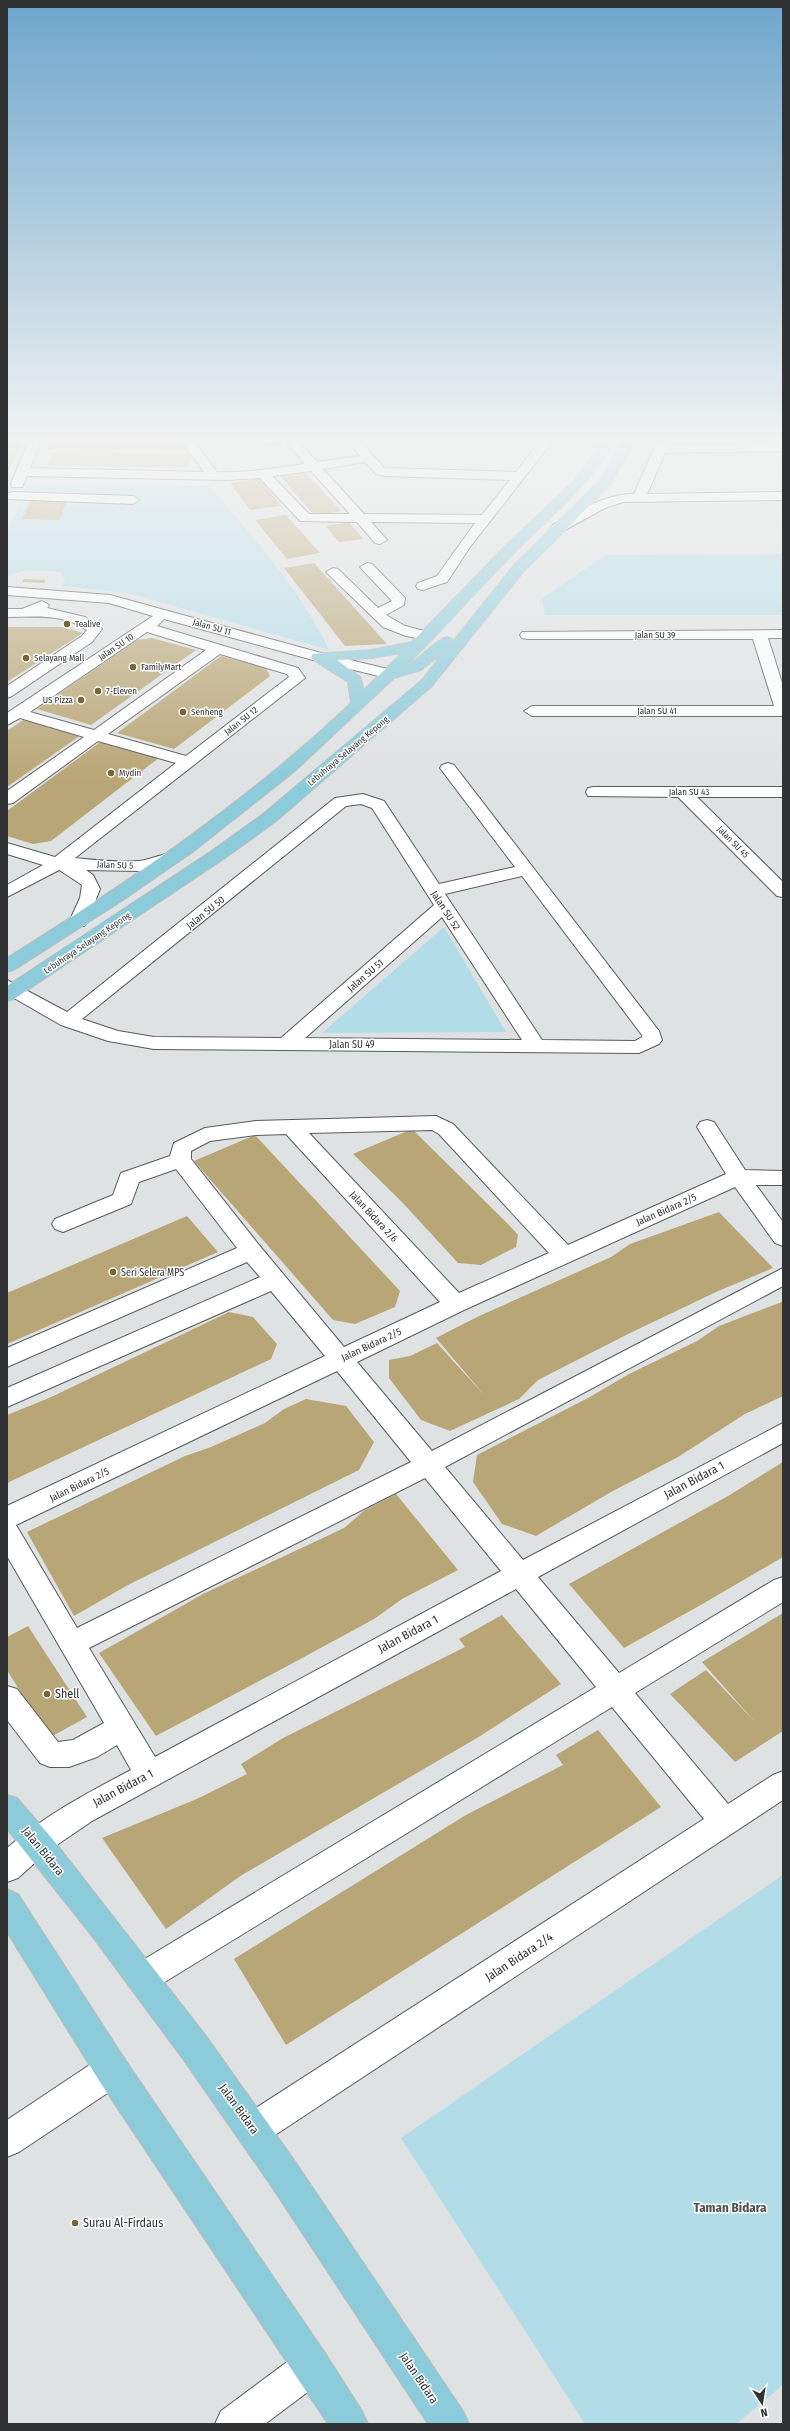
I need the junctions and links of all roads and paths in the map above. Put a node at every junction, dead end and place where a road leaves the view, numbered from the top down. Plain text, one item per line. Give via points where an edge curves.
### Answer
1 (457, 555) edge
2 (505, 555) edge
3 (533, 555) edge
4 (367, 567) dead end
5 (333, 572) dead end
6 (510, 580) junction
7 (423, 586) dead end
8 (7, 592) edge
9 (64, 594) junction
10 (29, 611) junction
11 (7, 613) edge
12 (164, 614) junction
13 (376, 614) junction
14 (146, 627) junction
15 (759, 634) junction
16 (783, 634) edge
17 (527, 635) dead end
18 (427, 636) junction
19 (416, 646) junction
20 (217, 649) junction
21 (318, 657) junction
22 (391, 674) junction
23 (7, 693) edge
24 (360, 704) junction
25 (532, 711) dead end
26 (783, 711) edge
27 (13, 717) edge
28 (373, 730) junction
29 (96, 735) junction
30 (189, 762) junction
31 (448, 768) dead end
32 (594, 792) dead end
33 (682, 792) junction
34 (783, 792) edge
35 (7, 799) edge
36 (341, 802) joint
37 (7, 848) edge
38 (172, 858) junction
39 (56, 864) junction
40 (526, 870) junction
41 (782, 891) edge
42 (7, 892) edge
43 (439, 899) junction
44 (78, 922) junction
45 (7, 966) edge
46 (10, 991) edge
47 (68, 1021) junction
48 (286, 1044) junction
49 (536, 1046) junction
50 (291, 1127) junction
51 (707, 1127) dead end
52 (180, 1160) junction
53 (739, 1177) junction
54 (783, 1178) edge
55 (63, 1224) dead end
56 (783, 1238) edge
57 (251, 1251) junction
58 (564, 1255) junction
59 (783, 1276) edge
60 (275, 1280) junction
61 (456, 1304) junction
62 (7, 1358) edge
63 (340, 1359) junction
64 (7, 1398) edge
65 (783, 1432) edge
66 (428, 1465) junction
67 (7, 1518) edge
68 (7, 1533) edge
69 (519, 1574) junction
70 (783, 1588) edge
71 (71, 1644) junction
72 (614, 1689) junction
73 (7, 1698) edge
74 (120, 1726) junction
75 (149, 1774) junction
76 (783, 1784) edge
77 (7, 1808) edge
78 (725, 1822) junction
79 (37, 1841) junction
80 (7, 1868) edge
81 (7, 1904) edge
82 (144, 1977) junction
83 (112, 2070) junction
84 (254, 2129) junction
85 (7, 2140) edge
86 (312, 2366) junction
87 (234, 2424) edge
88 (349, 2424) edge
89 (450, 2424) edge

1 - 7 street via 442,579
2 - 18 main road
3 - 6 main road, Lebuhraya Selayang Kepong
4 - 13 street via 399,602
5 - 13 street
6 - 22 main road via 421,665 409,671
6 - 28 main road, Lebuhraya Selayang Kepong via 427,683
8 - 9 street, Jalan SU 11
9 - 10 street
9 - 12 street, Jalan SU 11 via 110,599
10 - 11 street
10 - 23 street via 64,614 86,622 95,629 87,639
12 - 14 street, Jalan SU 10
12 - 21 street, Jalan SU 11
13 - 18 street via 390,627
14 - 20 street, Jalan SU 12
14 - 27 street, Jalan SU 10
15 - 16 street, Jalan SU 39
15 - 17 street, Jalan SU 39
15 - 26 street
18 - 19 main road
19 - 21 main road via 377,654
19 - 22 main road
20 - 29 street
20 - 30 street, Jalan SU 12 via 293,671 297,678
21 - 22 street, Jalan SU 11
21 - 24 main road via 338,667 355,680
22 - 24 main road
22 - 28 main road via 395,682 394,692 375,720
24 - 38 main road via 289,768
25 - 26 street, Jalan SU 41
27 - 29 street
28 - 46 main road, Lebuhraya Selayang Kepong via 269,818 220,854
29 - 30 street
29 - 35 street
30 - 39 street, Jalan SU 12
31 - 40 street
32 - 33 street, Jalan SU 43
33 - 34 street, Jalan SU 43
33 - 41 street, Jalan SU 45
36 - 43 street, Jalan SU 52 via 363,799 378,805
36 - 47 street, Jalan SU 50
37 - 39 street, Jalan SU 5
38 - 39 street, Jalan SU 5 via 140,866
38 - 44 main road via 129,890
39 - 42 street, Jalan SU 12
39 - 44 street, Jalan SU 5 via 86,876 91,885 91,895
40 - 43 street
40 - 49 street, Jalan SU 49 via 652,1035 649,1044 639,1047
43 - 48 street, Jalan SU 51
43 - 49 street, Jalan SU 52
44 - 45 main road
46 - 47 street, Jalan SU 49
47 - 48 street, Jalan SU 49 via 115,1037 154,1043
48 - 49 street, Jalan SU 49
50 - 52 street via 256,1128 205,1135 181,1148
50 - 58 street via 436,1123 446,1129
50 - 61 street, Jalan Bidara 2/6
51 - 53 street
52 - 55 street via 129,1178 123,1199
52 - 57 street
53 - 54 street
53 - 56 street
53 - 58 street, Jalan Bidara 2/5
57 - 60 street
57 - 62 street
58 - 61 street, Jalan Bidara 2/5
59 - 66 street
60 - 63 street
60 - 64 street
61 - 63 street, Jalan Bidara 2/5
63 - 66 street
63 - 67 street, Jalan Bidara 2/5
65 - 69 street, Jalan Bidara 1
66 - 69 street
66 - 71 street
68 - 71 street
69 - 72 street
69 - 75 street, Jalan Bidara 1
70 - 72 street
71 - 74 street
72 - 78 street
72 - 82 street
73 - 74 street via 50,1754 60,1757 72,1755
74 - 75 street
75 - 79 street, Jalan Bidara 1 via 82,1811
76 - 78 street, Jalan Bidara 2/4
77 - 79 main road, Jalan Bidara
78 - 84 street, Jalan Bidara 2/4
79 - 80 street, Jalan Bidara 1
79 - 82 main road, Jalan Bidara
81 - 83 main road
82 - 84 main road, Jalan Bidara
83 - 85 street
83 - 86 main road
84 - 89 main road, Jalan Bidara
86 - 87 street
86 - 88 main road

